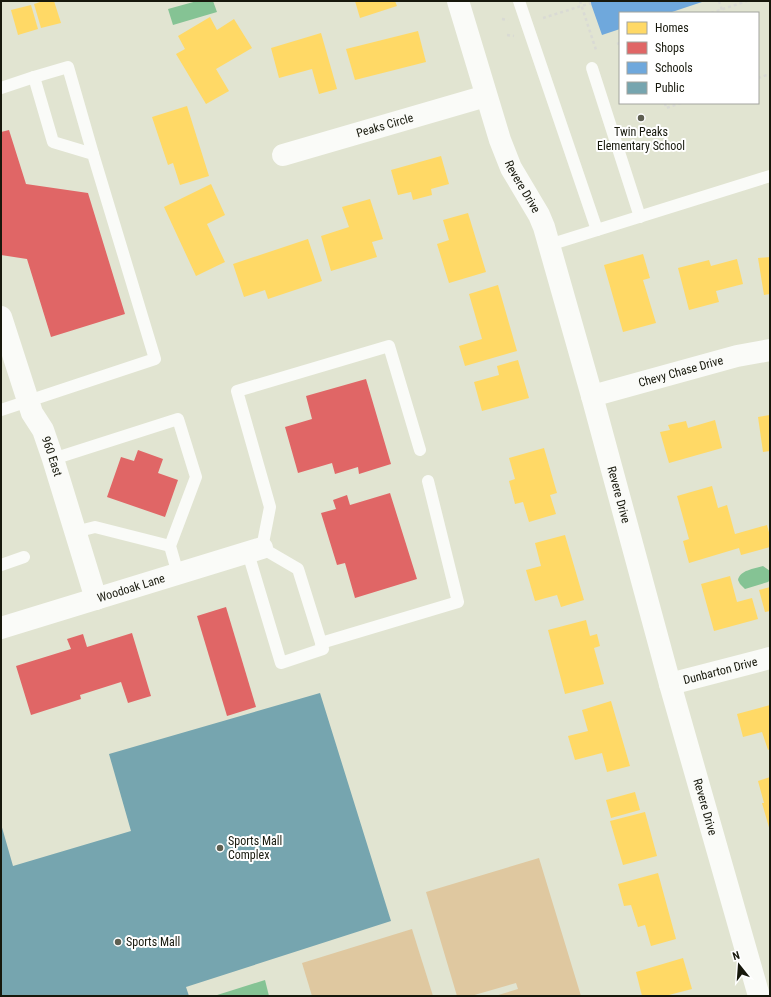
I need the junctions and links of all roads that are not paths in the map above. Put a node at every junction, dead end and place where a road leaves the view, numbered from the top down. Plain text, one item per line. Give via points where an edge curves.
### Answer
1 (458, 1) edge
2 (519, 1) edge
3 (592, 68) dead end
4 (34, 77) junction
5 (1, 88) edge
6 (486, 96) junction
7 (93, 154) junction
8 (283, 155) dead end
9 (770, 176) edge
10 (640, 217) junction
11 (597, 230) junction
12 (549, 245) junction
13 (1, 317) edge
14 (770, 350) edge
15 (592, 396) junction
16 (28, 400) junction
17 (1, 410) edge
18 (420, 450) dead end
19 (53, 459) junction
20 (428, 481) dead end
21 (75, 532) junction
22 (170, 546) junction
23 (255, 551) junction
24 (24, 557) dead end
25 (1, 565) edge
26 (178, 574) junction
27 (96, 599) junction
28 (1, 628) edge
29 (321, 643) junction
30 (770, 658) edge
31 (670, 684) junction
32 (759, 996) edge

1 - 6 street, Revere Drive
2 - 11 lane
3 - 10 lane
4 - 5 lane
4 - 7 lane via 53,142
4 - 7 lane via 68,67
6 - 8 street, Peaks Circle
6 - 12 street, Revere Drive via 505,154 539,215
7 - 16 lane via 155,359
9 - 10 lane
10 - 11 lane
11 - 12 lane
12 - 15 street, Revere Drive
13 - 16 street, 960 East
14 - 15 street, Chevy Chase Drive via 737,356
15 - 31 street, Revere Drive
16 - 17 lane
16 - 19 street, 960 East via 32,413 43,430
18 - 23 lane via 388,346 237,391 270,507
19 - 21 street, 960 East
19 - 22 lane via 178,419 196,477
20 - 29 lane via 458,602
21 - 22 lane via 96,526
21 - 27 street, 960 East
22 - 26 lane
23 - 26 street, Woodoak Lane
23 - 29 lane via 298,569
23 - 29 lane via 281,663 323,649
24 - 25 lane
26 - 27 street, Woodoak Lane
27 - 28 street, Woodoak Lane
30 - 31 street, Dunbarton Drive
31 - 32 street, Revere Drive

